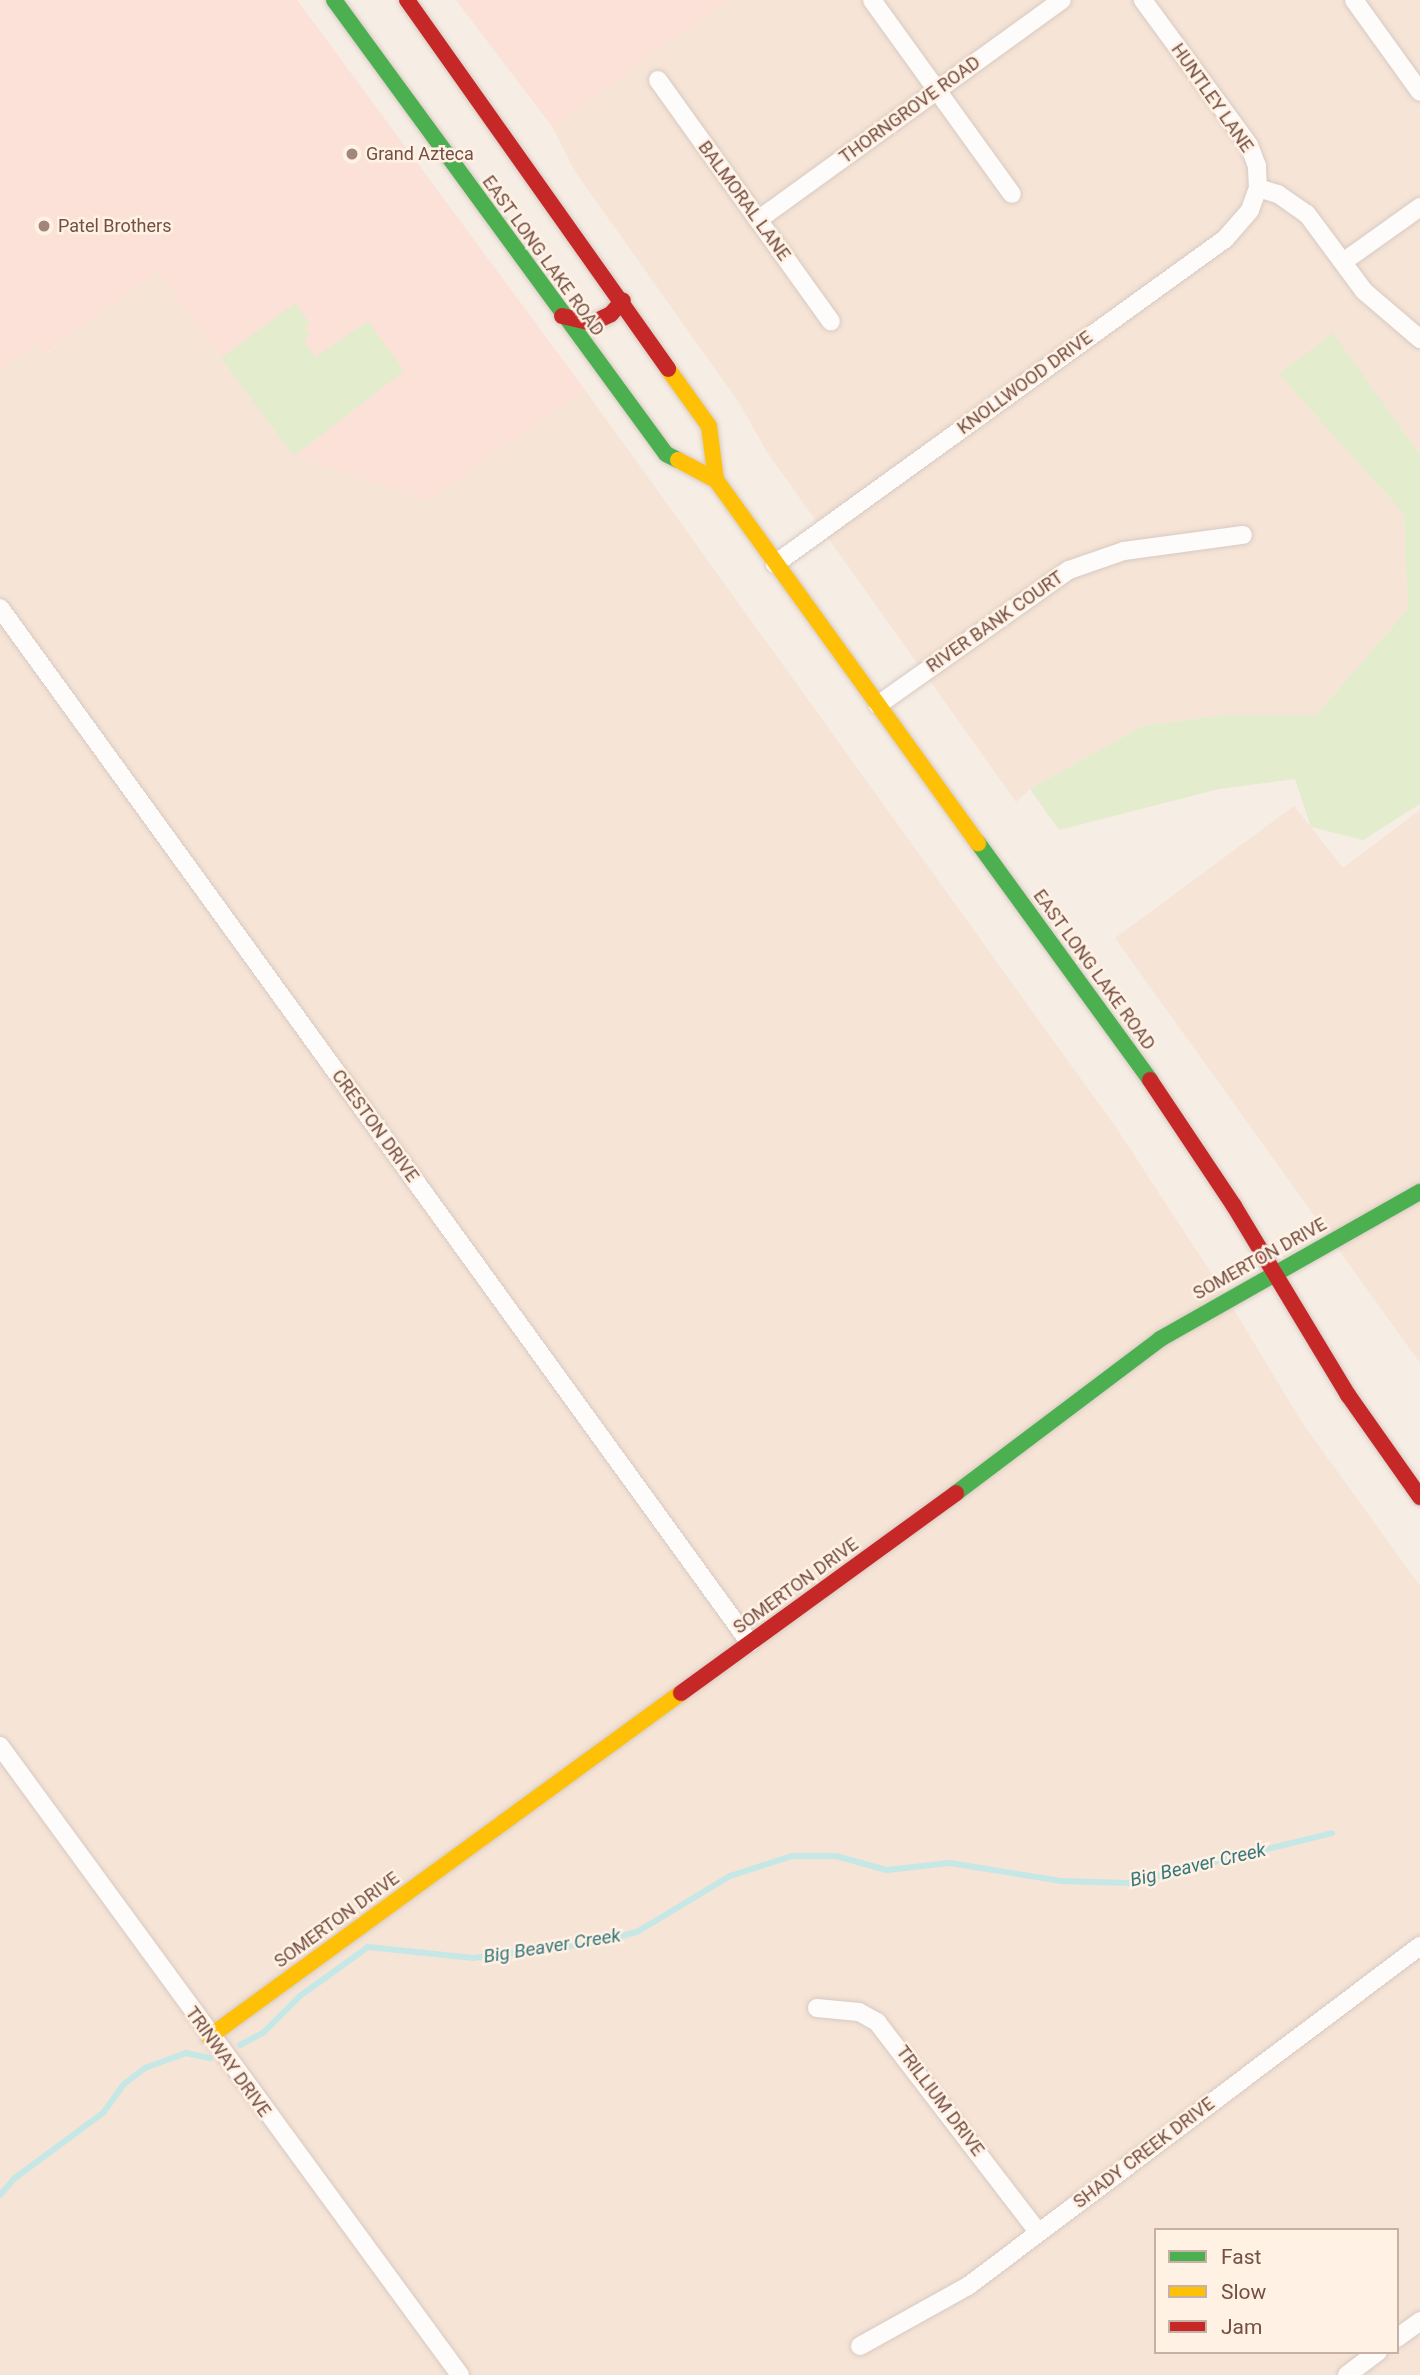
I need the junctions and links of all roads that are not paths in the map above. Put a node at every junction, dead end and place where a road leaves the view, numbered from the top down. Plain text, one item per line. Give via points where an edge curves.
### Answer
1 (334, 0) edge
2 (407, 0) edge
3 (872, 0) edge
4 (1062, 0) edge
5 (1143, 0) edge
6 (1354, 0) edge
7 (658, 80) dead end
8 (936, 91) junction
9 (1420, 92) edge
10 (1258, 188) junction
11 (1012, 194) dead end
12 (1420, 207) edge
13 (758, 220) junction
14 (1343, 262) junction
15 (623, 300) junction
16 (562, 316) junction
17 (831, 322) dead end
18 (1420, 339) edge
19 (716, 480) junction
20 (1243, 536) dead end
21 (775, 564) junction
22 (0, 608) edge
23 (878, 705) junction
24 (1420, 1192) edge
25 (1273, 1272) junction
26 (1420, 1497) edge
27 (750, 1643) junction
28 (0, 1746) edge
29 (1420, 1946) edge
30 (817, 2008) dead end
31 (209, 2037) junction
32 (1038, 2232) junction
33 (1420, 2321) edge
34 (1399, 2337) edge
35 (860, 2346) dead end
36 (1375, 2354) edge
37 (460, 2375) edge
38 (1347, 2375) edge

1 - 16 main road, EAST LONG LAKE ROAD
2 - 15 main road, EAST LONG LAKE ROAD
3 - 8 street
4 - 8 street, THORNGROVE ROAD
5 - 10 street, HUNTLEY LANE via 1249,145 1257,166
6 - 9 street
7 - 13 street, BALMORAL LANE
8 - 11 street
8 - 13 street, THORNGROVE ROAD
10 - 14 street via 1295,202
10 - 21 street, KNOLLWOOD DRIVE via 1250,210 1225,239
12 - 14 street
13 - 17 street, BALMORAL LANE
14 - 18 street via 1378,305
15 - 16 main road via 611,314 592,323 574,323
15 - 19 main road, EAST LONG LAKE ROAD via 709,426
16 - 19 main road, EAST LONG LAKE ROAD via 666,454
19 - 21 main road, EAST LONG LAKE ROAD
20 - 23 street, RIVER BANK COURT via 1124,551 1069,570
21 - 23 main road, EAST LONG LAKE ROAD
22 - 27 street, CRESTON DRIVE
23 - 25 main road, EAST LONG LAKE ROAD via 1155,1087
24 - 25 main road, SOMERTON DRIVE
25 - 26 main road, EAST LONG LAKE ROAD via 1348,1395
25 - 27 main road, SOMERTON DRIVE via 1160,1339
27 - 31 main road, SOMERTON DRIVE
28 - 31 street, TRINWAY DRIVE
29 - 32 street, SHADY CREEK DRIVE
30 - 32 street, TRILLIUM DRIVE via 859,2012 877,2022
31 - 37 street, TRINWAY DRIVE
32 - 35 street, SHADY CREEK DRIVE via 944,2303
33 - 34 street
36 - 38 street

